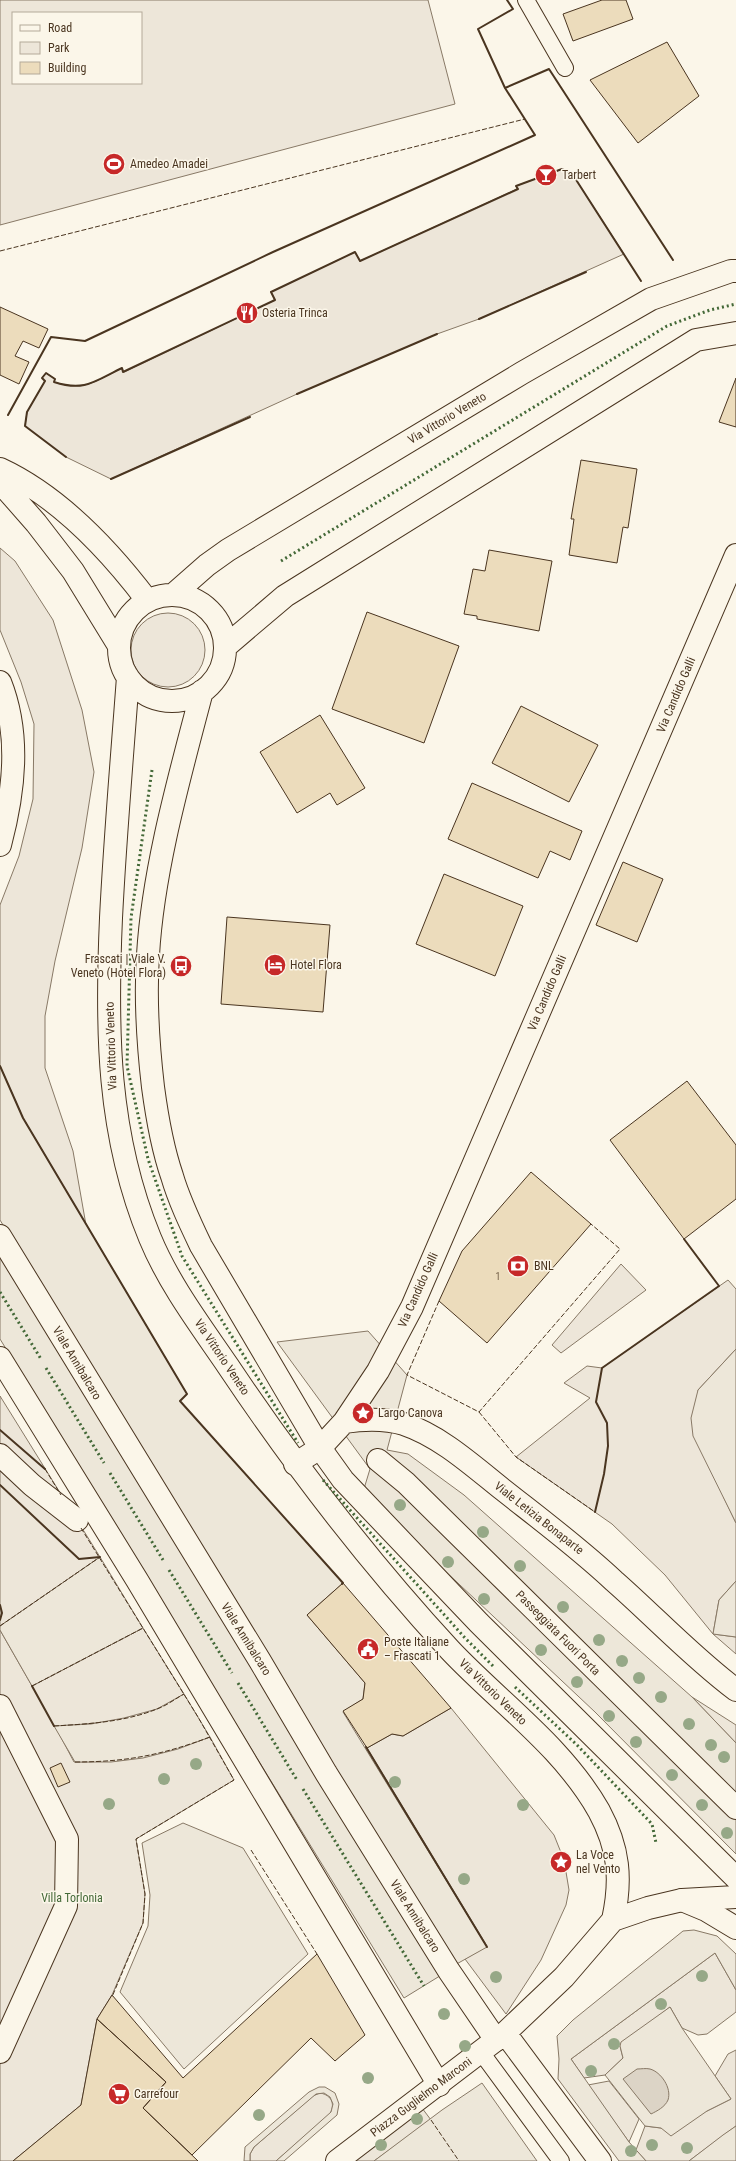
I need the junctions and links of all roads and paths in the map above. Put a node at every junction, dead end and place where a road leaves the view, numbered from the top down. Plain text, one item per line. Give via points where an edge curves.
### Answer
1 (526, 0) edge
2 (565, 68) dead end
3 (736, 271) edge
4 (736, 334) edge
5 (0, 469) edge
6 (0, 482) edge
7 (736, 555) edge
8 (174, 594) junction
9 (147, 600) junction
10 (119, 646) junction
11 (225, 646) junction
12 (128, 677) junction
13 (0, 682) edge
14 (202, 691) junction
15 (0, 845) edge
16 (0, 1236) edge
17 (0, 1358) edge
18 (344, 1422) junction
19 (320, 1448) junction
20 (0, 1455) edge
21 (378, 1460) dead end
22 (296, 1464) junction
23 (77, 1520) dead end
24 (736, 1690) edge
25 (0, 1706) edge
26 (736, 1808) edge
27 (736, 1878) edge
28 (736, 1897) edge
29 (682, 1900) junction
30 (613, 1920) junction
31 (736, 1928) edge
32 (489, 2045) junction
33 (0, 2052) edge
34 (438, 2085) junction
35 (337, 2161) edge
36 (551, 2161) edge
37 (561, 2161) edge
38 (600, 2161) edge

1 - 2 lane
3 - 8 main road, Via Vittorio Veneto via 651,299 617,318 249,537 207,565
4 - 11 main road via 696,340 285,596
5 - 9 main road via 28,484 55,504 119,564
6 - 10 main road via 73,571
7 - 18 main road, Via Candido Galli via 412,1307 378,1371
8 - 9 main road
8 - 11 main road via 189,597 209,610 223,633
9 - 10 main road via 133,612 123,628
10 - 12 main road via 121,663
11 - 14 main road via 224,660 219,672 211,684
12 - 14 main road via 138,689 163,701 189,698
12 - 22 main road, Via Vittorio Veneto via 109,960 111,1078 122,1153 138,1205 163,1264 183,1299
13 - 15 main road via 11,720 13,765 11,797
14 - 19 main road via 174,802 150,934 148,1025 157,1117 172,1176 198,1240
16 - 32 main road, Viale Annibalcaro via 449,1971
17 - 34 main road via 137,1580
18 - 19 main road
18 - 24 main road, Viale Letizia Bonaparte via 363,1419 404,1424 448,1448 592,1560 678,1642
19 - 22 main road
19 - 27 main road via 363,1503 479,1623
20 - 23 main road via 32,1485
21 - 26 main road, Passeggiata Fuori Porta via 406,1483
22 - 30 main road, Via Vittorio Veneto via 352,1536 423,1619 488,1688 535,1732 581,1785 598,1811 615,1851 619,1868 617,1903
25 - 33 main road via 67,1839 66,1906
28 - 29 main road
29 - 30 main road
29 - 31 main road via 706,1910
30 - 32 main road, Piazza Guglielmo Marconi via 564,1977
32 - 34 main road, Piazza Guglielmo Marconi
32 - 36 lane
32 - 37 lane
32 - 38 main road
34 - 35 main road, Piazza Guglielmo Marconi

